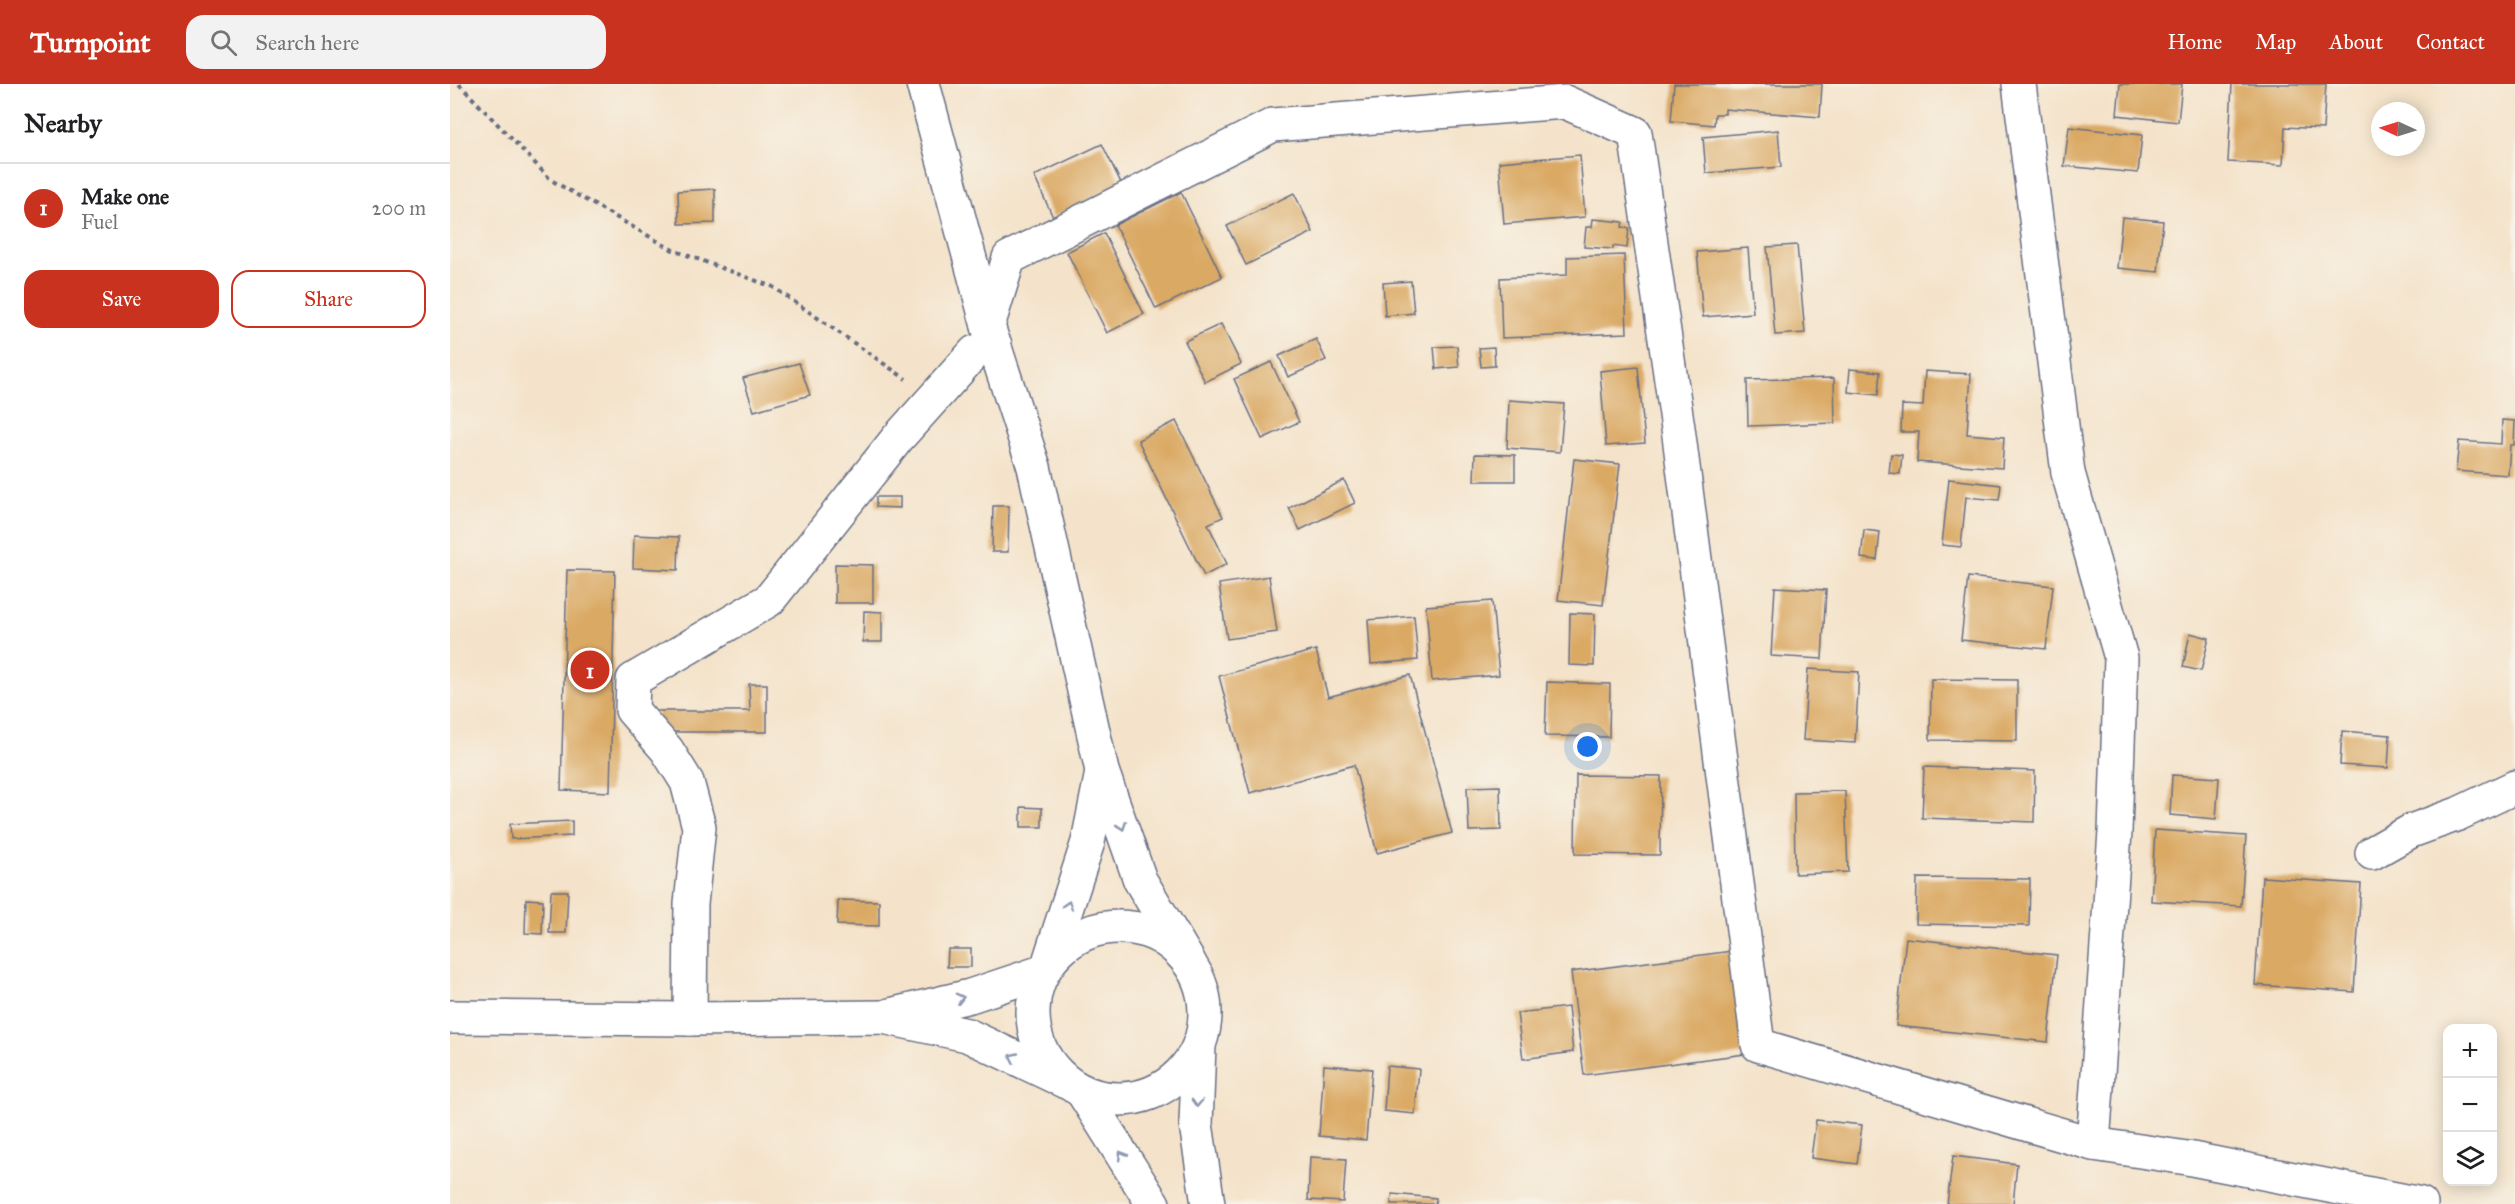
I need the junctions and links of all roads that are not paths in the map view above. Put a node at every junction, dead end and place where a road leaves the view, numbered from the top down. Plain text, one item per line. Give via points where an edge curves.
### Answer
1 (922, 84) edge
2 (2019, 84) edge
3 (992, 336) junction
4 (1102, 771) junction
5 (2515, 787) edge
6 (2372, 853) dead end
7 (1189, 962) junction
8 (1046, 966) junction
9 (450, 1017) edge
10 (883, 1017) junction
11 (690, 1019) junction
12 (1199, 1045) junction
13 (1074, 1086) junction
14 (2093, 1144) junction
15 (1153, 1204) edge
16 (1208, 1204) edge
17 (2421, 1204) edge

1 - 3 street
2 - 14 street via 2068,473 2121,658 2115,832
3 - 4 street via 1034,467
3 - 11 street via 897,439 769,600 633,680 632,710 667,750 687,782 699,827 691,904
3 - 14 street via 1009,258 1273,125 1565,102 1635,133 1758,1045
4 -> 7 street via 1140,880
8 -> 4 street via 1088,842
5 - 6 street via 2411,831
7 - 8 street via 1162,938 1146,930 1111,926 1076,937
7 - 12 street via 1198,977 1205,1010
10 -> 8 street via 970,996
8 - 13 street via 1034,995 1033,1019 1049,1064
9 - 11 street
10 - 11 street
13 -> 10 street via 967,1035
12 - 13 street via 1176,1078 1150,1093 1121,1100 1101,1098
12 -> 16 street via 1196,1124
15 -> 13 street
14 - 17 street via 2187,1158

